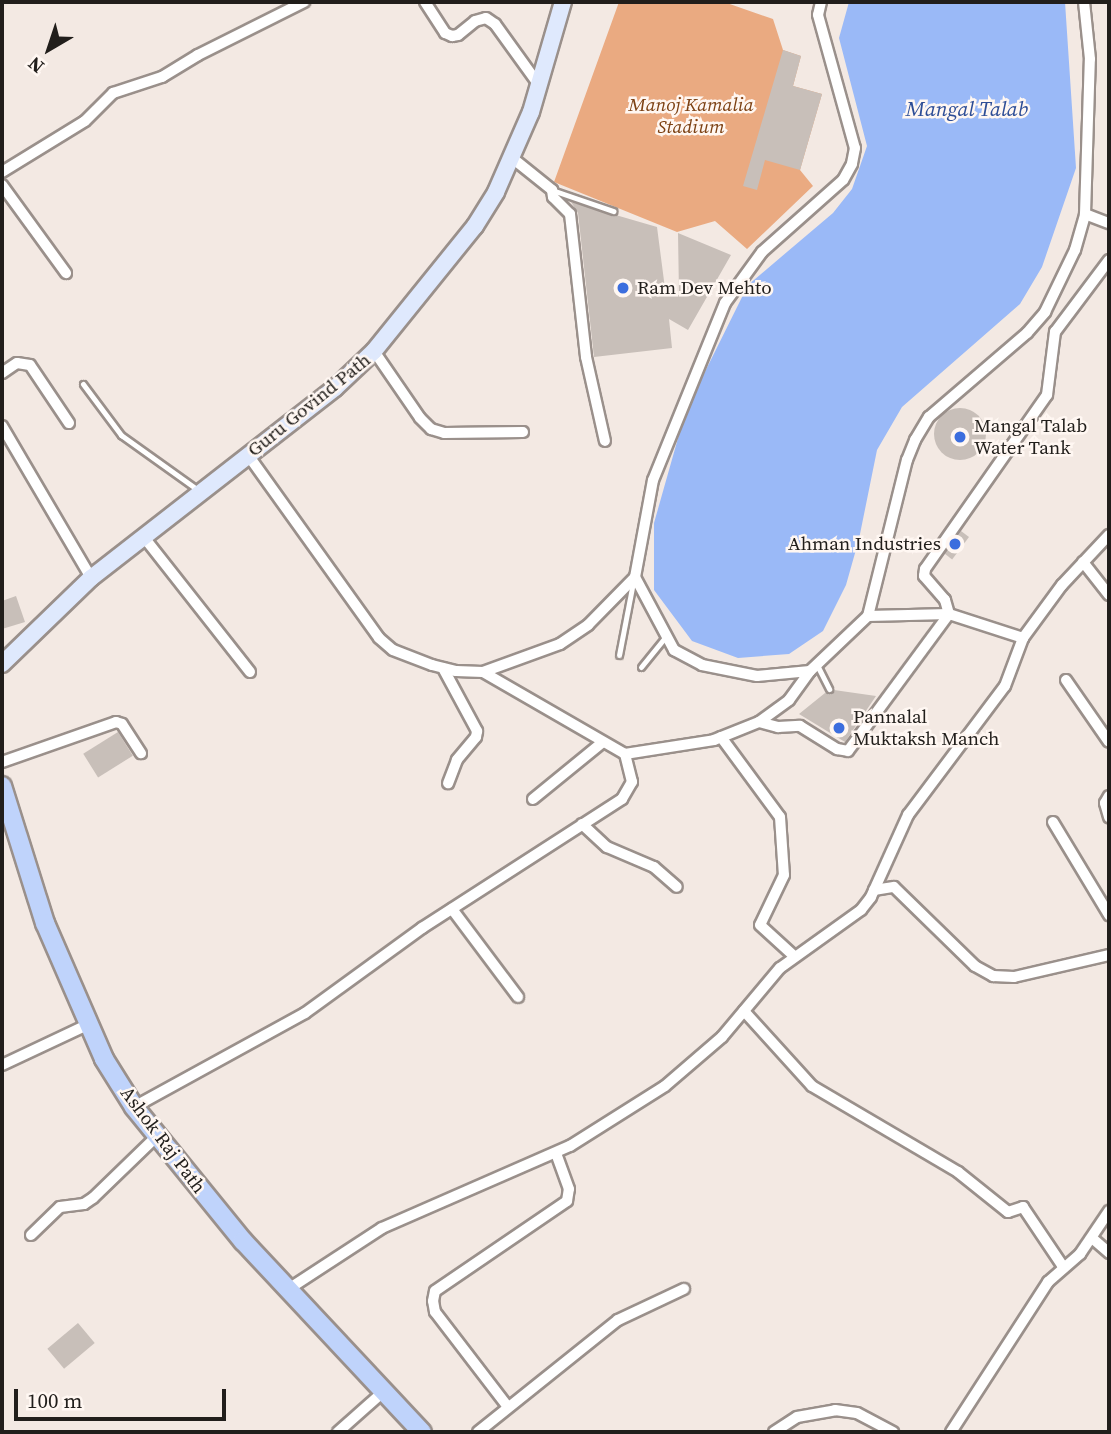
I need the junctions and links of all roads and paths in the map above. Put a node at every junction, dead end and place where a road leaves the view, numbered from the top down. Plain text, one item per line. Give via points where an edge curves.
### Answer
1 (304, 2) edge
2 (425, 2) edge
3 (563, 2) edge
4 (821, 2) edge
5 (1084, 2) edge
6 (539, 85) junction
7 (511, 157) junction
8 (2, 172) edge
9 (2, 185) edge
10 (552, 190) junction
11 (613, 211) dead end
12 (1085, 214) junction
13 (1109, 223) edge
14 (1109, 260) edge
15 (66, 273) dead end
16 (374, 351) junction
17 (2, 373) edge
18 (83, 384) dead end
19 (69, 423) dead end
20 (2, 426) edge
21 (523, 432) dead end
22 (605, 441) dead end
23 (248, 455) junction
24 (201, 492) junction
25 (1109, 535) edge
26 (143, 536) junction
27 (1083, 562) junction
28 (635, 577) junction
29 (91, 578) junction
30 (1109, 595) edge
31 (949, 614) junction
32 (868, 616) junction
33 (666, 635) junction
34 (1023, 638) junction
35 (618, 654) dead end
36 (2, 664) edge
37 (640, 667) dead end
38 (443, 668) junction
39 (814, 668) junction
40 (250, 672) dead end
41 (483, 672) junction
42 (1066, 680) dead end
43 (829, 689) dead end
44 (759, 722) junction
45 (721, 737) junction
46 (603, 741) junction
47 (1109, 742) edge
48 (141, 753) dead end
49 (625, 754) junction
50 (2, 762) edge
51 (448, 783) dead end
52 (2, 786) edge
53 (1109, 796) edge
54 (533, 799) dead end
55 (1109, 817) edge
56 (1053, 822) dead end
57 (582, 824) junction
58 (677, 887) dead end
59 (874, 890) junction
60 (452, 909) junction
61 (1109, 915) edge
62 (1109, 955) edge
63 (794, 956) junction
64 (518, 996) dead end
65 (744, 1011) junction
66 (89, 1024) junction
67 (2, 1065) edge
68 (134, 1108) junction
69 (157, 1136) junction
70 (556, 1153) junction
71 (1109, 1211) edge
72 (31, 1235) dead end
73 (1092, 1238) junction
74 (1109, 1253) edge
75 (1064, 1268) junction
76 (684, 1289) dead end
77 (287, 1290) junction
78 (382, 1392) junction
79 (508, 1407) junction
80 (948, 1431) edge
81 (338, 1432) edge
82 (422, 1432) edge
83 (478, 1432) edge
84 (774, 1432) edge
85 (893, 1432) edge

1 - 8 street via 162,77 113,93 85,121
2 - 6 street via 445,33 452,36 475,20 486,18 495,24
3 - 6 street, Guru Govind Path
4 - 28 street via 818,15 855,148 852,164 843,180 762,252 725,303 653,480
5 - 12 street via 1090,60
6 - 7 street, Guru Govind Path
7 - 10 street
7 - 16 street, Guru Govind Path via 475,226
9 - 15 street
10 - 11 lane
10 - 22 street via 570,214 586,358
12 - 13 street
12 - 32 street via 1075,250 1045,312 929,417 915,440
14 - 31 street via 1055,332 1047,395 925,569 924,576 945,600
16 - 21 street via 431,429 443,433
16 - 23 street, Guru Govind Path via 335,388
17 - 19 street via 17,363 30,365
18 - 24 lane via 121,435
20 - 29 street
23 - 24 street, Guru Govind Path
23 - 38 street via 379,638 401,654
24 - 26 street, Guru Govind Path
25 - 27 street
26 - 29 street, Guru Govind Path
26 - 40 street
27 - 30 street
27 - 34 street
28 - 33 street
28 - 35 lane
28 - 41 street via 577,635
29 - 36 street, Guru Govind Path
31 - 32 street
31 - 34 street
31 - 44 street via 848,751 800,726
32 - 39 street
33 - 37 lane
33 - 39 street via 674,650 702,665 757,676
34 - 59 street via 1005,686 908,815
38 - 41 street
38 - 51 street via 477,732 457,760
39 - 43 lane
39 - 44 street via 789,700
41 - 46 street
42 - 47 street
44 - 45 street
45 - 49 street
45 - 63 street via 780,817 785,875 760,925
46 - 49 street
46 - 54 street
48 - 50 street via 116,722
49 - 57 street via 632,782 629,790
52 - 66 main road, Ashok Raj Path via 45,923
53 - 55 street via 1105,803
56 - 61 street
57 - 58 street via 607,847 654,867
57 - 60 street
59 - 62 street via 894,887 975,966 993,976 1014,977
59 - 63 street via 861,910
60 - 64 street
60 - 68 street via 305,1013
63 - 65 street
65 - 70 street via 722,1037 665,1086
65 - 75 street via 812,1086 958,1172 1007,1212 1023,1207
66 - 67 street
66 - 68 main road, Ashok Raj Path
68 - 69 main road, Ashok Raj Path
69 - 72 street via 93,1198 60,1207
69 - 77 main road, Ashok Raj Path
70 - 77 street via 383,1228
70 - 79 street via 569,1189 566,1201 435,1291 435,1312
71 - 73 street
73 - 74 street
73 - 75 street
75 - 80 street via 1048,1282
76 - 79 street via 618,1320
77 - 78 main road, Ashok Raj Path
78 - 81 street
78 - 82 main road, Ashok Raj Path
79 - 83 street
84 - 85 street via 797,1417 847,1410

